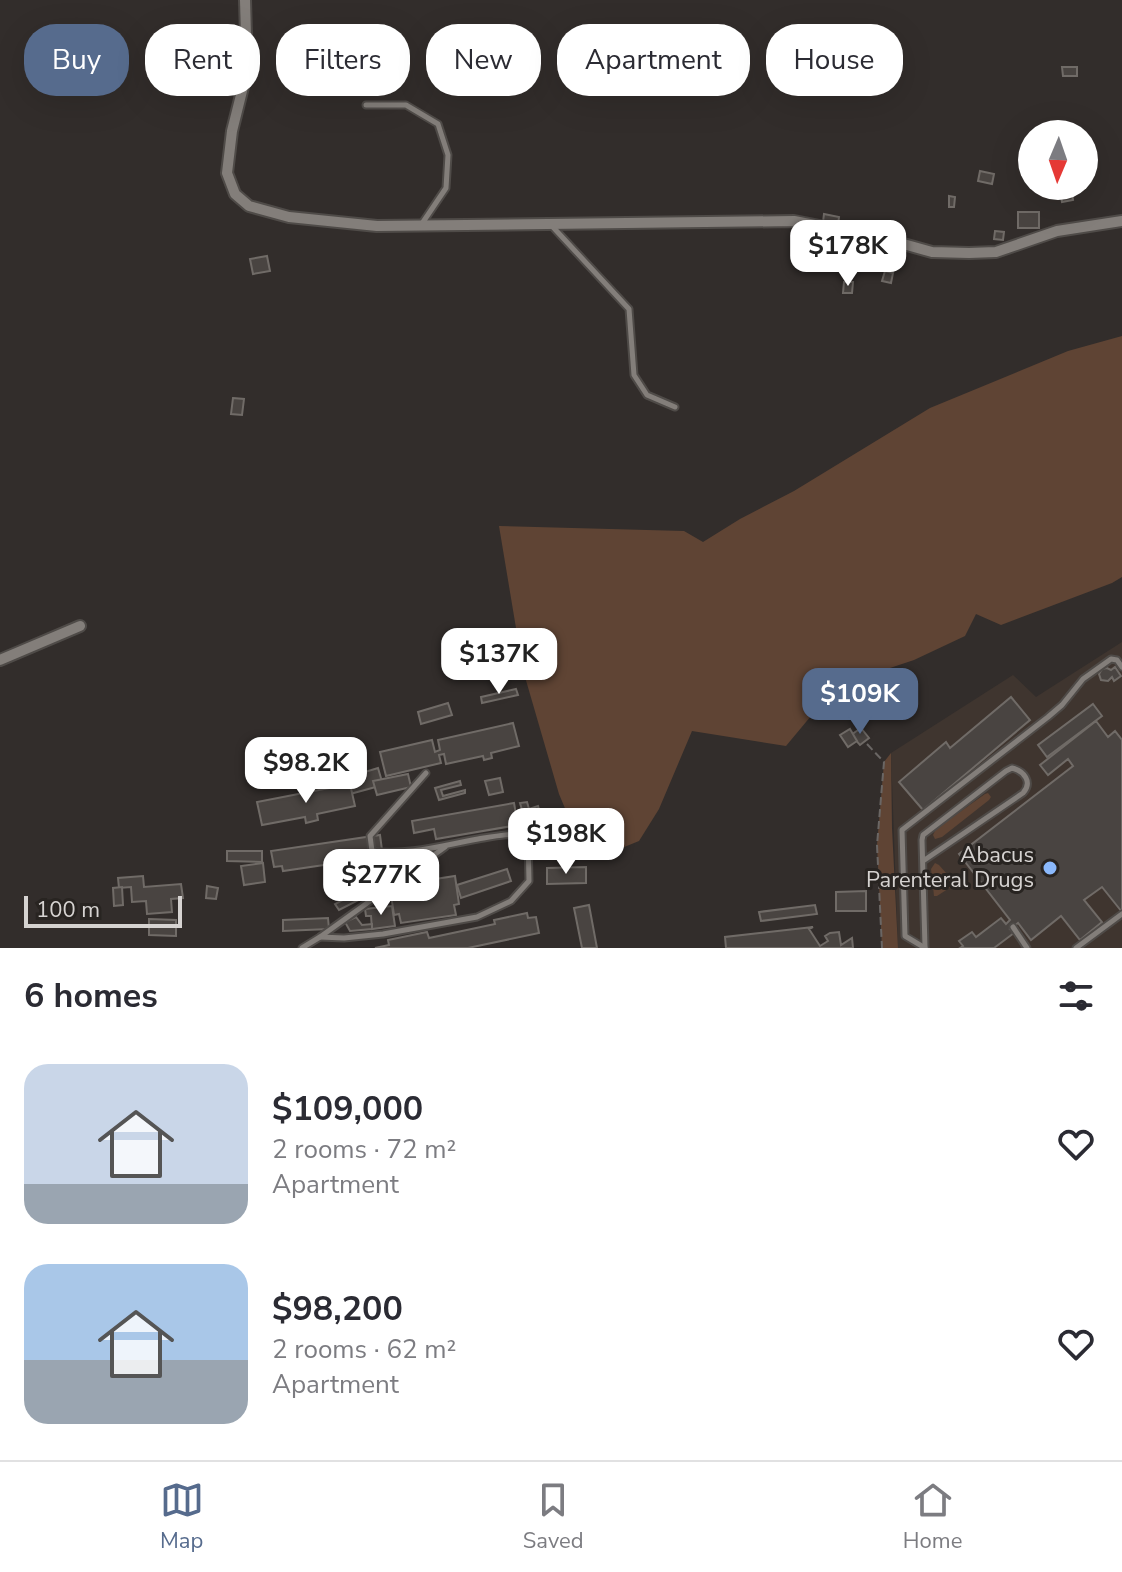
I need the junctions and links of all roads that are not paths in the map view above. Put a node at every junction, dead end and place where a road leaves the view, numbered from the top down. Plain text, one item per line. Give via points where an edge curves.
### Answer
1 (245, 0) edge
2 (366, 105) dead end
3 (1122, 221) edge
4 (551, 224) junction
5 (421, 225) junction
6 (675, 407) dead end
7 (80, 626) dead end
8 (0, 660) edge
9 (1122, 667) edge
10 (426, 773) dead end
11 (528, 835) junction
12 (449, 844) junction
13 (542, 844) dead end
14 (923, 861) junction
15 (1122, 914) edge
16 (1013, 927) dead end
17 (320, 937) junction
18 (302, 948) edge
19 (925, 948) edge
20 (1027, 948) edge
21 (1076, 948) edge

1 - 5 street via 247,71 227,173 235,194 249,206 289,217
2 - 5 lane via 406,105 438,124 448,155 446,188
3 - 4 street via 1057,231 996,252 969,253 932,252 794,221
4 - 5 street
4 - 6 lane via 629,309 634,375 647,395
7 - 8 street
9 - 19 lane via 1111,659 1083,679 1048,717 902,830 905,936
10 - 12 lane via 370,836 372,851
11 - 12 lane
11 - 13 lane
11 - 17 lane via 529,881 511,901 477,917 383,934
12 - 17 lane
14 - 14 lane via 923,835 1006,771 1021,771 1028,781 1023,793
14 - 19 lane
15 - 21 lane
16 - 20 lane
17 - 18 lane

